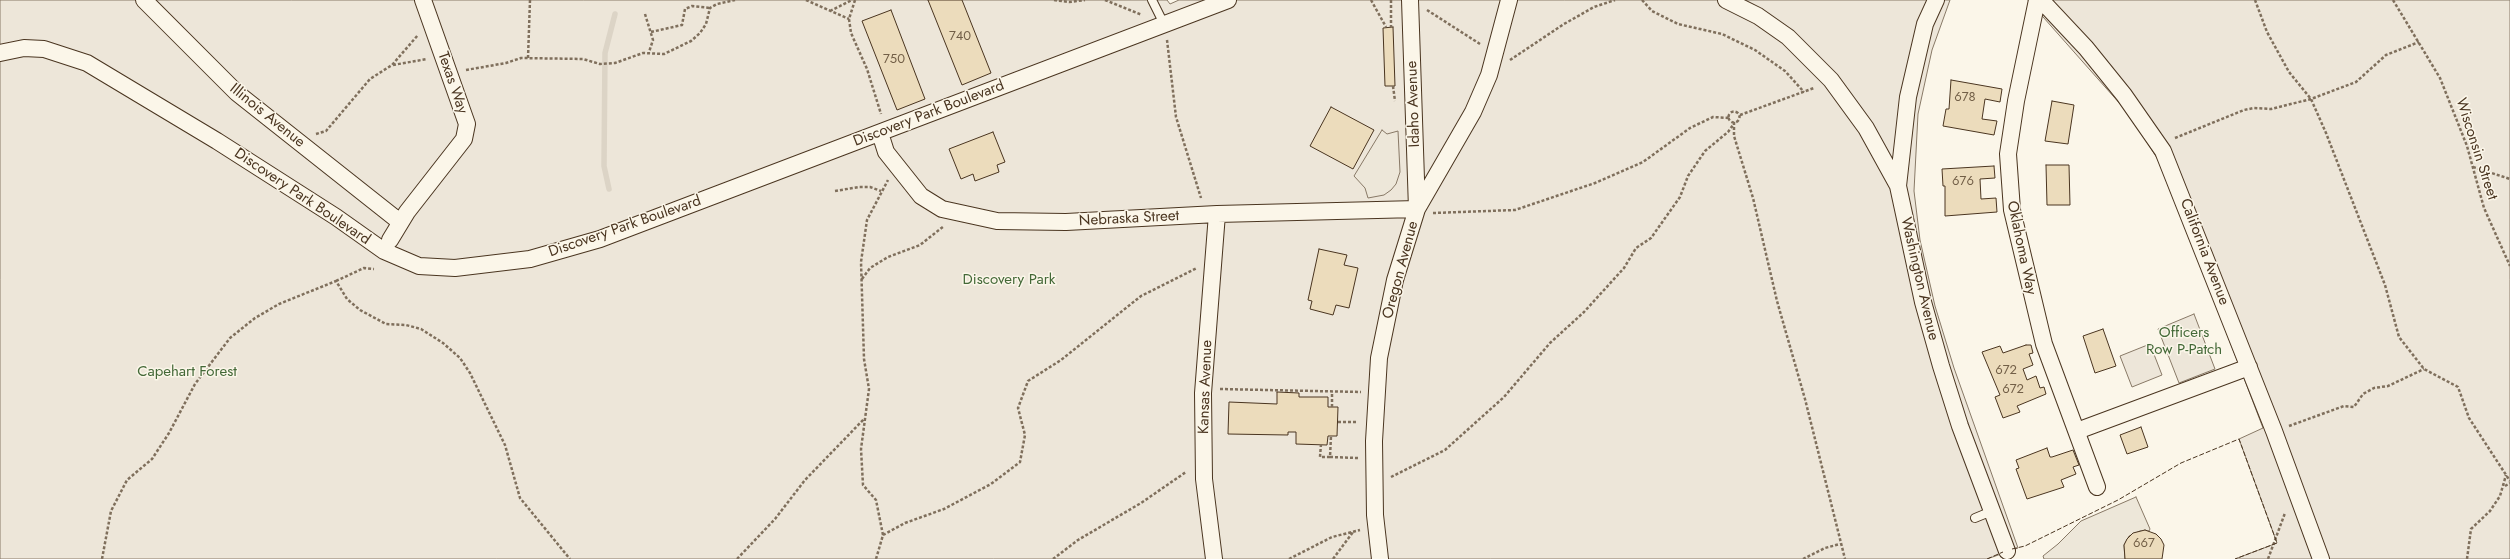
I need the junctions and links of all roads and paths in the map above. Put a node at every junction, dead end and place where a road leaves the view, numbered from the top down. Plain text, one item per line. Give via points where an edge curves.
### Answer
1 (144, 0) edge
2 (423, 0) edge
3 (530, 0) edge
4 (735, 0) edge
5 (806, 0) edge
6 (854, 0) edge
7 (1054, 0) edge
8 (1085, 0) edge
9 (1105, 0) edge
10 (1152, 0) edge
11 (1228, 0) edge
12 (1371, 0) edge
13 (1391, 0) edge
14 (1410, 0) edge
15 (1509, 0) edge
16 (1616, 0) edge
17 (1642, 0) edge
18 (1726, 0) edge
19 (1936, 0) edge
20 (2037, 0) edge
21 (2041, 0) edge
22 (2255, 0) edge
23 (2393, 0) edge
24 (710, 8) junction
25 (1424, 8) dead end
26 (830, 11) junction
27 (645, 14) dead end
28 (1142, 15) dead end
29 (848, 19) junction
30 (430, 21) junction
31 (1164, 24) junction
32 (1386, 27) dead end
33 (1391, 27) dead end
34 (651, 32) junction
35 (2419, 42) junction
36 (649, 52) junction
37 (0, 53) edge
38 (443, 57) junction
39 (528, 58) junction
40 (1500, 59) junction
41 (392, 65) junction
42 (449, 74) junction
43 (1831, 80) junction
44 (1804, 92) junction
45 (2311, 99) junction
46 (1740, 115) junction
47 (1729, 118) junction
48 (1734, 124) junction
49 (883, 132) junction
50 (293, 137) junction
51 (2178, 137) dead end
52 (896, 166) junction
53 (2473, 167) junction
54 (2510, 179) edge
55 (1898, 186) junction
56 (835, 191) dead end
57 (881, 191) junction
58 (1417, 209) junction
59 (952, 211) junction
60 (1210, 215) junction
61 (400, 222) junction
62 (390, 240) dead end
63 (1213, 259) junction
64 (2510, 266) edge
65 (374, 269) dead end
66 (862, 279) junction
67 (336, 281) junction
68 (2249, 367) junction
69 (2424, 369) junction
70 (1219, 389) dead end
71 (1332, 392) junction
72 (1362, 400) dead end
73 (1332, 407) dead end
74 (864, 419) junction
75 (1338, 422) dead end
76 (1362, 422) dead end
77 (2287, 427) dead end
78 (2077, 431) junction
79 (1330, 436) dead end
80 (1320, 444) dead end
81 (1361, 451) dead end
82 (1330, 457) junction
83 (1204, 469) junction
84 (2506, 475) junction
85 (2510, 482) edge
86 (1374, 483) junction
87 (2504, 486) junction
88 (2097, 487) dead end
89 (2295, 487) junction
90 (1992, 511) junction
91 (1975, 518) dead end
92 (1376, 526) junction
93 (1354, 532) junction
94 (883, 535) junction
95 (1840, 544) junction
96 (2007, 551) dead end
97 (102, 559) edge
98 (570, 559) edge
99 (737, 559) edge
100 (876, 559) edge
101 (1053, 559) edge
102 (1214, 559) edge
103 (1289, 559) edge
104 (1333, 559) edge
105 (1380, 559) edge
106 (1803, 559) edge
107 (1845, 559) edge
108 (2268, 559) edge
109 (2321, 559) edge
110 (2467, 559) edge

1 - 50 street, Illinois Avenue via 236,94
2 - 30 street, Texas Way
3 - 39 path
4 - 24 path
5 - 26 path
6 - 26 path
6 - 29 path
7 - 8 path
9 - 28 path
10 - 31 lane
11 - 31 street, Discovery Park Boulevard
12 - 32 path
13 - 33 path
14 - 58 street, Idaho Avenue
15 - 40 street, Oregon Avenue
16 - 40 path via 1594,8
17 - 44 path via 1652,11 1678,24 1722,34 1755,50 1784,71
18 - 43 street via 1758,16 1788,37
19 - 55 street, Washington Avenue via 1925,24 1908,97
20 - 78 street, Oklahoma Way via 2010,137 2009,188 2015,228 2038,326
21 - 68 street, California Avenue via 2086,48 2159,144 2175,178
22 - 45 path via 2267,32 2289,72
23 - 35 path, Wisconsin Street
24 - 34 path via 692,6 686,9 682,25
24 - 36 path via 706,24 691,41 657,56
25 - 40 path
26 - 29 path
27 - 34 path
29 - 49 path via 851,33 867,69
30 - 38 street, Texas Way
30 - 41 path
31 - 49 street, Discovery Park Boulevard
31 - 60 path via 1176,116 1203,202
34 - 36 path via 653,40
35 - 45 path via 2386,55 2356,82
35 - 53 path, Wisconsin Street via 2440,78 2461,127
36 - 39 path via 615,63 600,64 583,59
37 - 49 street, Discovery Park Boulevard via 24,48 44,48 87,63 217,140 384,251 419,266 438,268 493,265 563,251
38 - 41 path
38 - 42 street, Texas Way
39 - 42 path
40 - 58 street, Oregon Avenue via 1473,112
41 - 50 path via 370,79 326,131 310,136
42 - 61 street, Texas Way via 467,124 464,139
43 - 44 path
43 - 55 street via 1866,128
44 - 46 path
45 - 51 path via 2271,109 2244,110
45 - 69 path via 2385,285 2399,337
46 - 47 path via 1733,111 1729,113
46 - 48 path
47 - 48 path
47 - 58 path via 1713,117 1690,128 1643,162 1595,183 1515,210 1432,213
48 - 86 path via 1705,151 1688,176 1680,197 1651,238 1636,248 1624,268 1584,312 1550,343 1504,397 1445,450 1406,471
48 - 95 path
49 - 52 street, Nebraska Street via 886,152
50 - 61 street, Illinois Avenue
52 - 57 path
52 - 59 street, Nebraska Street via 921,196 942,209
53 - 54 path
53 - 64 path, Wisconsin Street via 2484,208
55 - 90 street, Washington Avenue via 1923,302 1941,366
56 - 57 path via 870,187
57 - 66 path via 867,220 861,262
58 - 60 street, Nebraska Street
58 - 86 street, Oregon Avenue via 1395,280 1379,358
59 - 60 street, Nebraska Street via 997,221 1058,222
59 - 66 path via 946,224 936,234 920,245 876,264
60 - 63 street, Kansas Avenue
61 - 62 street, Texas Way
63 - 83 street, Kansas Avenue via 1203,393
63 - 94 path via 1141,296 1061,360 1028,381 1018,408 1025,435 1020,462 984,488 944,509 905,523
65 - 67 path via 359,270
66 - 74 path via 864,359 869,389
67 - 97 path via 279,304 255,318 230,338 195,384 169,434 152,459 127,480 112,511
67 - 98 path via 348,299 360,310 386,324 406,325 421,330 443,343 460,358 505,445 520,498
68 - 78 street
68 - 89 street, California Avenue
69 - 77 path via 2388,386 2374,388 2363,394 2354,407 2344,406
69 - 84 path via 2458,387 2469,418
70 - 71 path
71 - 72 path via 1363,392
71 - 73 path
74 - 94 path via 861,449 863,485 876,500
74 - 99 path via 805,480 775,519
75 - 76 path
78 - 88 street, Oklahoma Way
79 - 82 path
80 - 82 path via 1320,457
81 - 82 path via 1361,458
83 - 101 path via 1189,471 1180,476 1141,503 1078,540
83 - 102 street, Kansas Avenue
84 - 85 path
84 - 87 path
85 - 87 path
86 - 92 street, Oregon Avenue
87 - 110 path via 2490,511 2471,529
89 - 108 path
89 - 109 street, California Avenue
90 - 91 lane
90 - 96 street, Washington Avenue
92 - 93 path
92 - 105 street, Oregon Avenue
93 - 103 path via 1332,537
93 - 104 path
94 - 100 path
95 - 106 path
95 - 107 path

